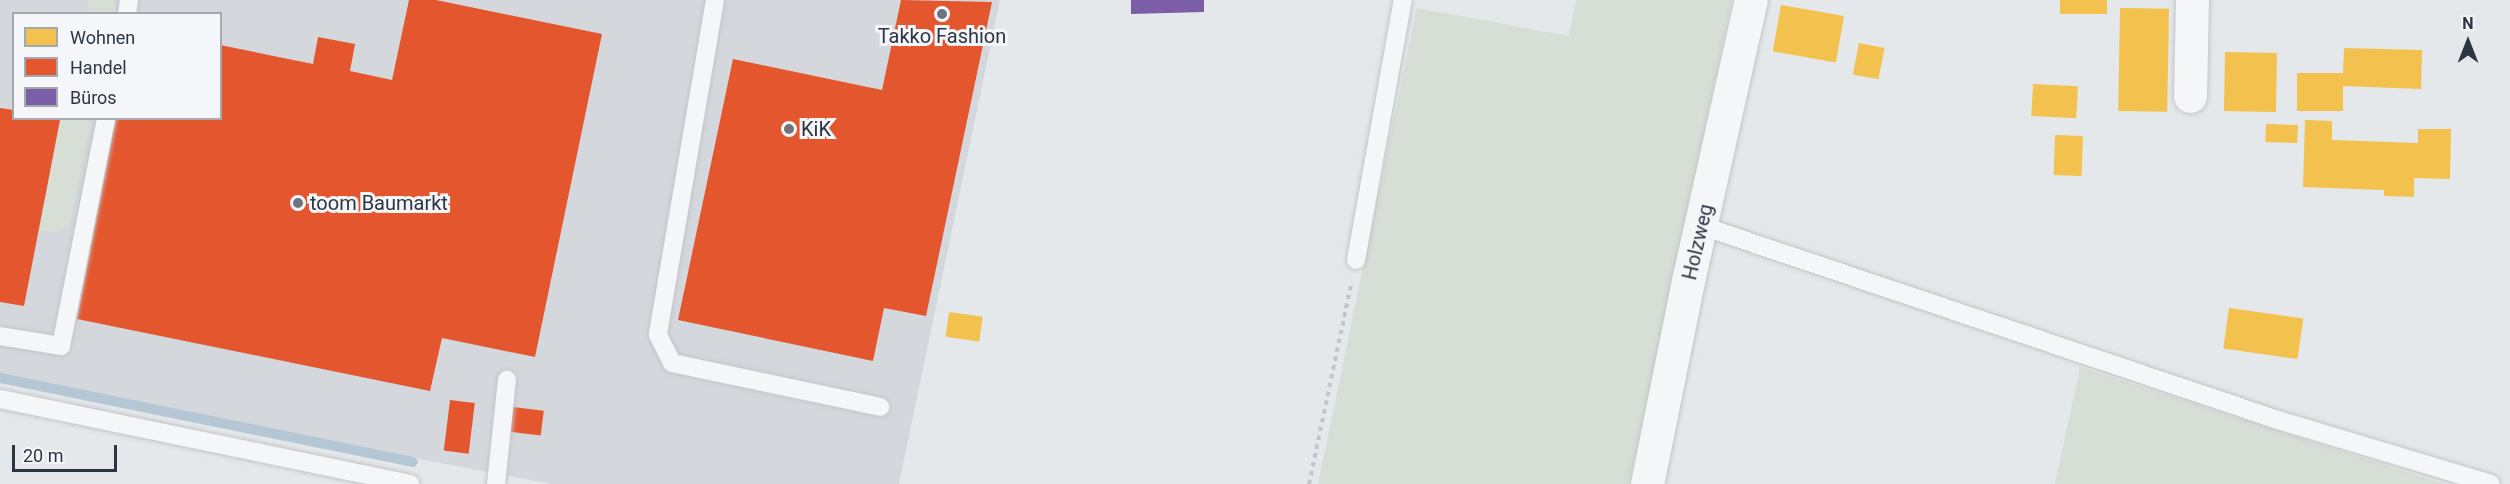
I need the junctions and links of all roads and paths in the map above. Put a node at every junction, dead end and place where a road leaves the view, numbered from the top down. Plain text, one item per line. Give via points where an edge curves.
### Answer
1 (715, 0) edge
2 (1403, 0) edge
3 (1751, 0) edge
4 (2192, 0) edge
5 (2190, 96) dead end
6 (106, 120) edge
7 (1702, 226) junction
8 (1356, 260) joint
9 (0, 336) edge
10 (507, 380) dead end
11 (0, 399) edge
12 (880, 407) dead end
13 (410, 484) edge
14 (496, 484) edge
15 (1309, 484) edge
16 (1647, 484) edge
17 (2492, 484) edge

1 - 12 lane via 658,335 672,363
2 - 8 lane
3 - 7 street, Holzweg
4 - 5 street
6 - 9 lane via 61,346
7 - 16 street, Holzweg
7 - 17 lane via 2278,420
8 - 15 path
10 - 14 lane
11 - 13 lane

